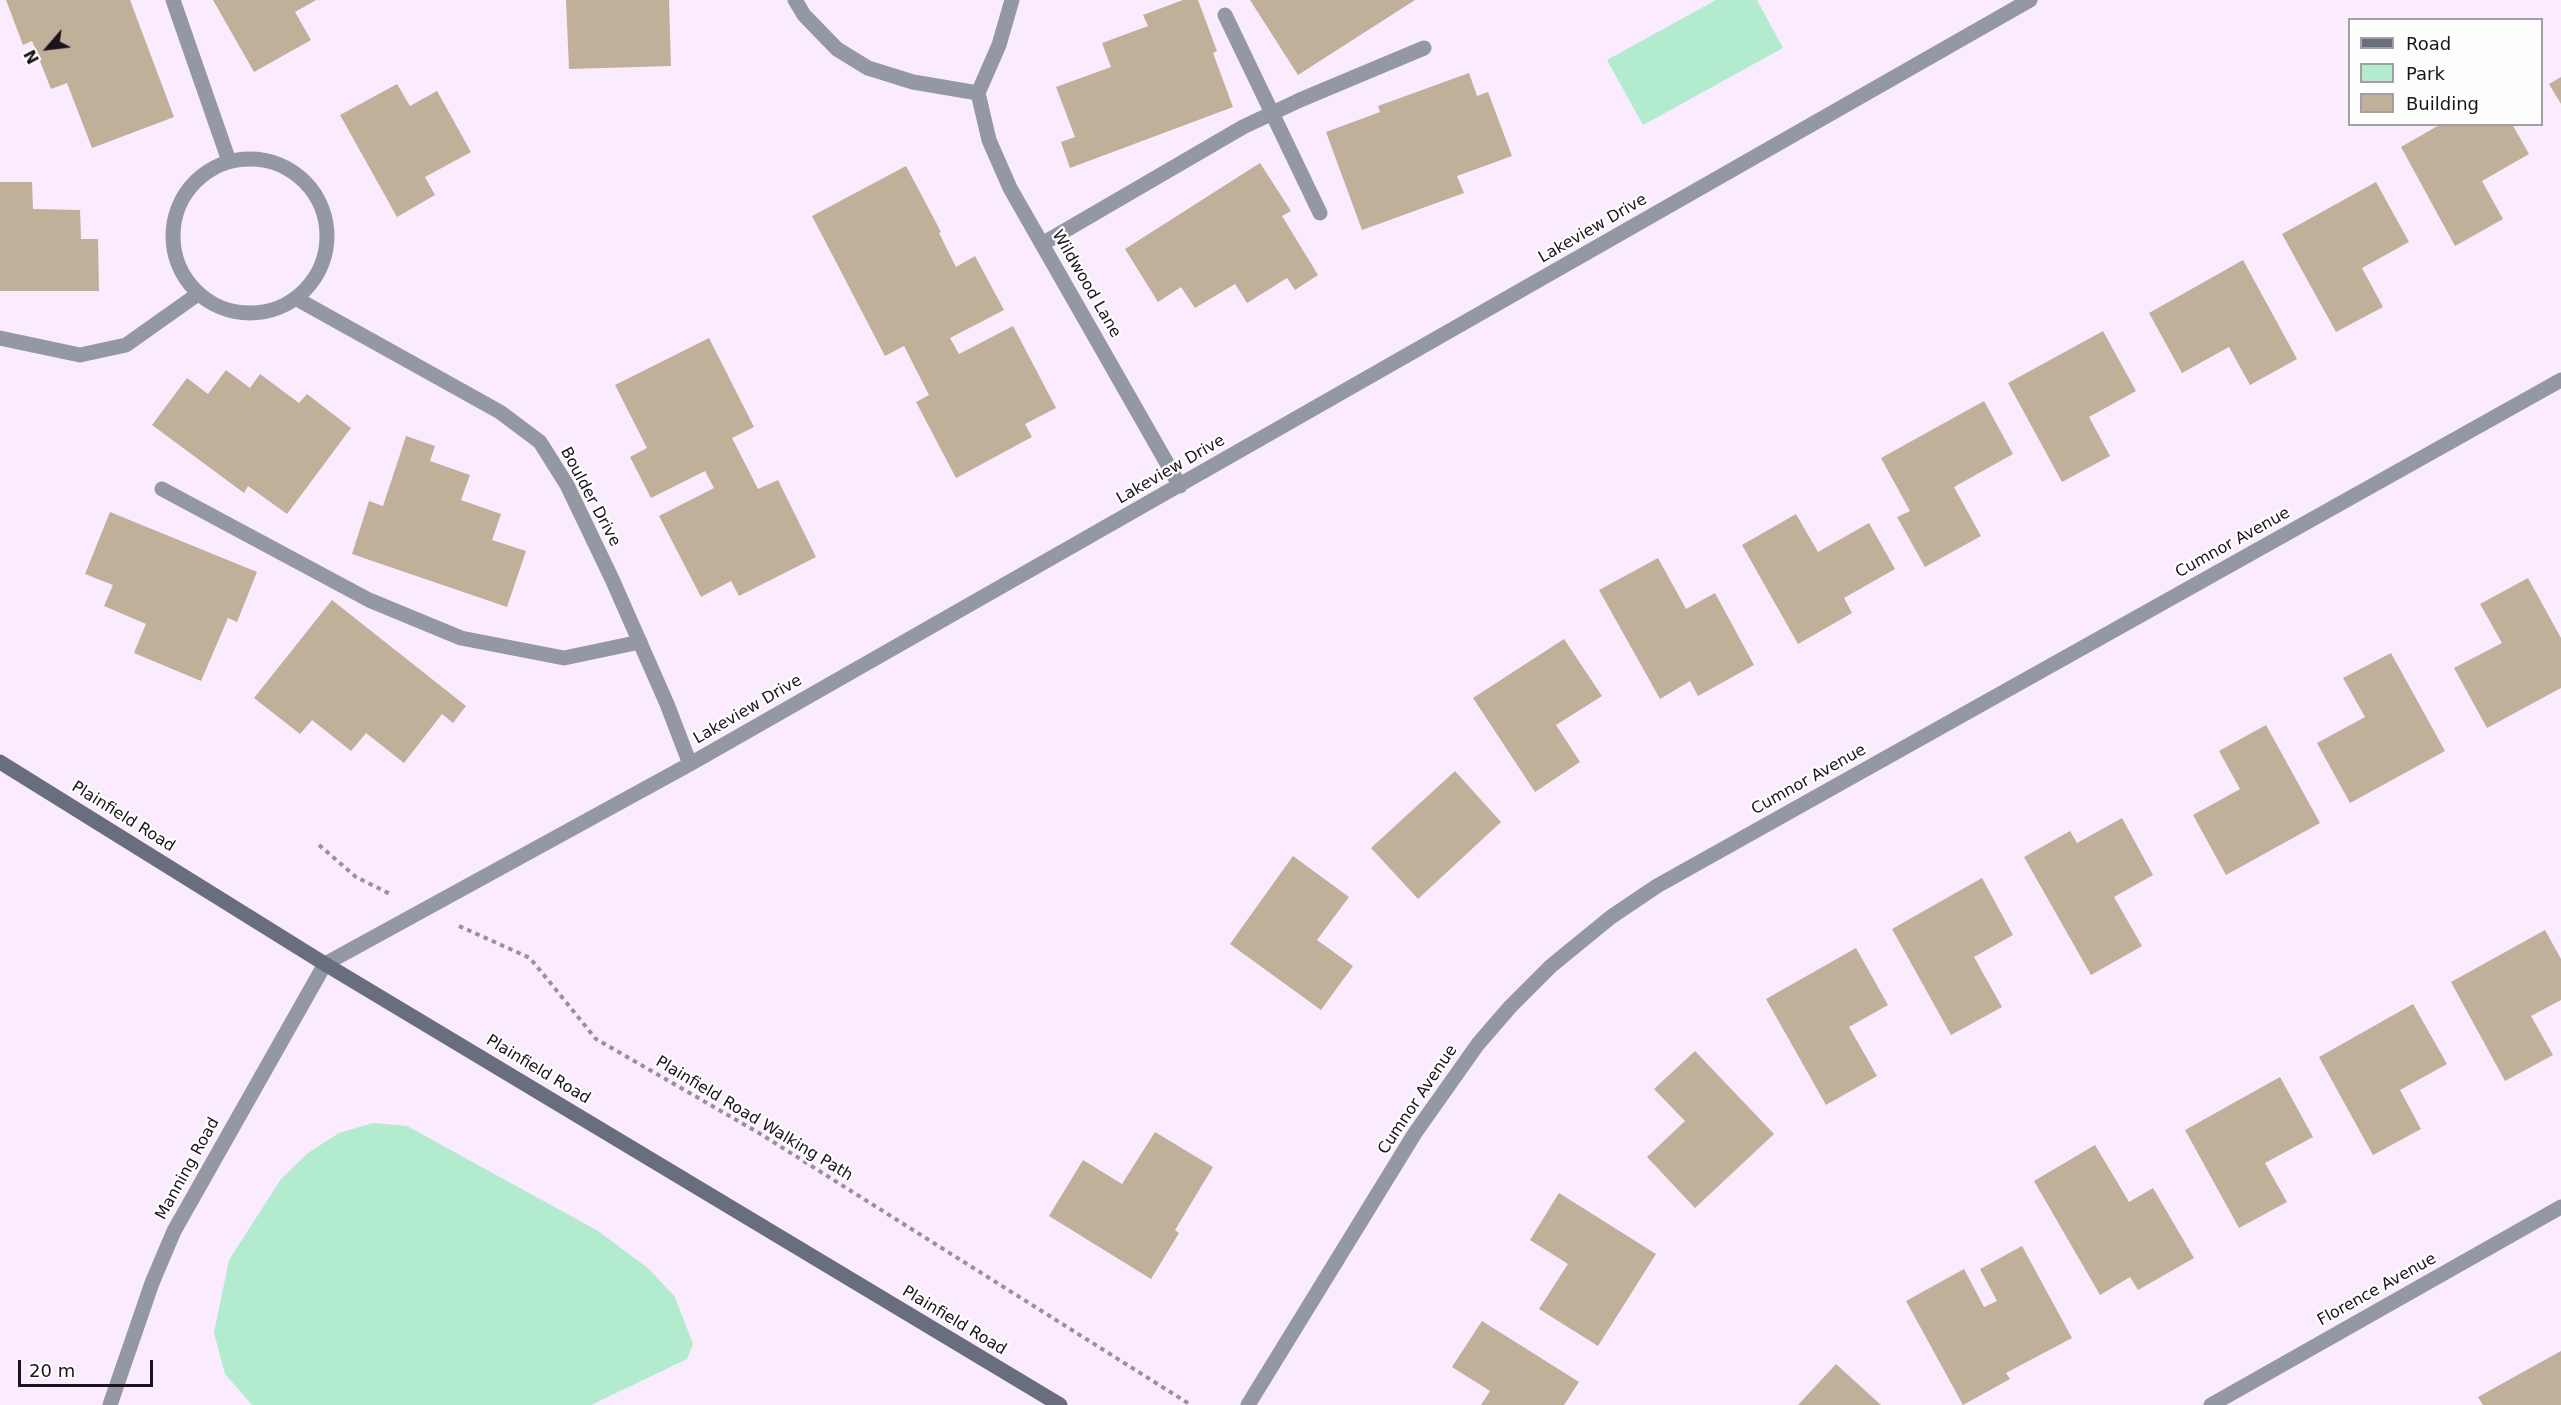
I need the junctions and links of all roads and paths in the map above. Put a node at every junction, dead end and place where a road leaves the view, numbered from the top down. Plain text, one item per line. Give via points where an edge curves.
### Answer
1 (173, 0) edge
2 (795, 0) edge
3 (1012, 0) edge
4 (2030, 0) edge
5 (1225, 15) dead end
6 (1424, 48) dead end
7 (978, 93) junction
8 (1272, 113) junction
9 (229, 161) junction
10 (1320, 213) dead end
11 (1042, 244) junction
12 (198, 294) junction
13 (297, 299) junction
14 (0, 338) edge
15 (2561, 380) edge
16 (1180, 486) junction
17 (162, 489) dead end
18 (640, 642) junction
19 (0, 762) edge
20 (690, 764) junction
21 (319, 845) dead end
22 (423, 910) junction
23 (325, 964) junction
24 (2561, 1208) edge
25 (110, 1405) edge
26 (1060, 1405) edge
27 (1191, 1405) edge
28 (1248, 1405) edge
29 (2211, 1405) edge

1 - 9 street
2 - 7 street via 837,49 868,68 913,82
3 - 7 street via 999,45
4 - 16 street, Lakeview Drive
5 - 8 street
6 - 8 street
7 - 11 street, Wildwood Lane via 989,141
8 - 10 street
8 - 11 street
9 - 12 street via 214,166 195,181 180,201 173,224 173,249 181,273
9 - 13 street via 263,159 286,166 306,181 320,201 328,227 326,254 316,279
11 - 16 street, Wildwood Lane
12 - 13 street via 220,309 247,314 273,311
12 - 14 street via 126,345 81,355
13 - 18 street, Boulder Drive via 491,407 540,442 567,485
15 - 28 street, Cumnor Avenue via 1657,886 1611,917 1551,966 1478,1044 1415,1133
16 - 20 street, Lakeview Drive
17 - 18 street via 369,600 461,638 564,658
18 - 20 street, Boulder Drive
19 - 23 main road, Plainfield Road
20 - 22 street, Lakeview Drive
21 - 22 path, Plainfield Road Walking Path via 356,877
22 - 23 street, Lakeview Drive
22 - 27 path, Plainfield Road Walking Path via 530,958 596,1039 759,1133
23 - 25 street, Manning Road via 174,1231
23 - 26 main road, Plainfield Road
24 - 29 street, Florence Avenue

